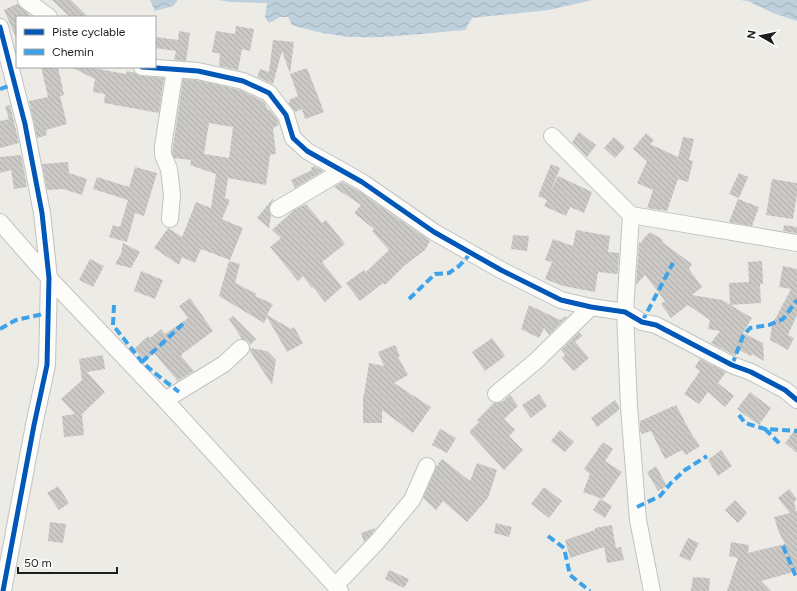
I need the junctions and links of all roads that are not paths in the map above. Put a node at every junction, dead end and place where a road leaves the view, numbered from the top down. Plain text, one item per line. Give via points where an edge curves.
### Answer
1 (26, 0) edge
2 (48, 16) edge
3 (0, 28) edge
4 (153, 68) edge
5 (175, 70) junction
6 (552, 136) dead end
7 (342, 171) junction
8 (278, 209) dead end
9 (631, 215) junction
10 (170, 219) dead end
11 (0, 222) edge
12 (797, 243) edge
13 (48, 278) junction
14 (591, 307) junction
15 (625, 312) junction
16 (241, 348) dead end
17 (496, 394) dead end
18 (165, 400) junction
19 (797, 400) edge
20 (427, 466) dead end
21 (338, 588) edge
22 (2, 591) edge
23 (652, 591) edge

1 - 2 street
3 - 13 street via 25,124 42,213
4 - 5 street
5 - 7 street via 198,71 244,81 269,93 286,115 293,138 307,151
5 - 10 street via 162,156 169,169 172,195
6 - 9 street
7 - 8 street
7 - 14 street via 434,232 501,270 561,300
9 - 12 street
9 - 15 street
11 - 13 street
13 - 18 street
13 - 22 street via 47,365
14 - 15 street
14 - 17 street via 536,361
15 - 19 street via 751,372 785,390
15 - 23 street via 638,520
16 - 18 street via 224,364
18 - 21 street
20 - 21 street via 412,500

